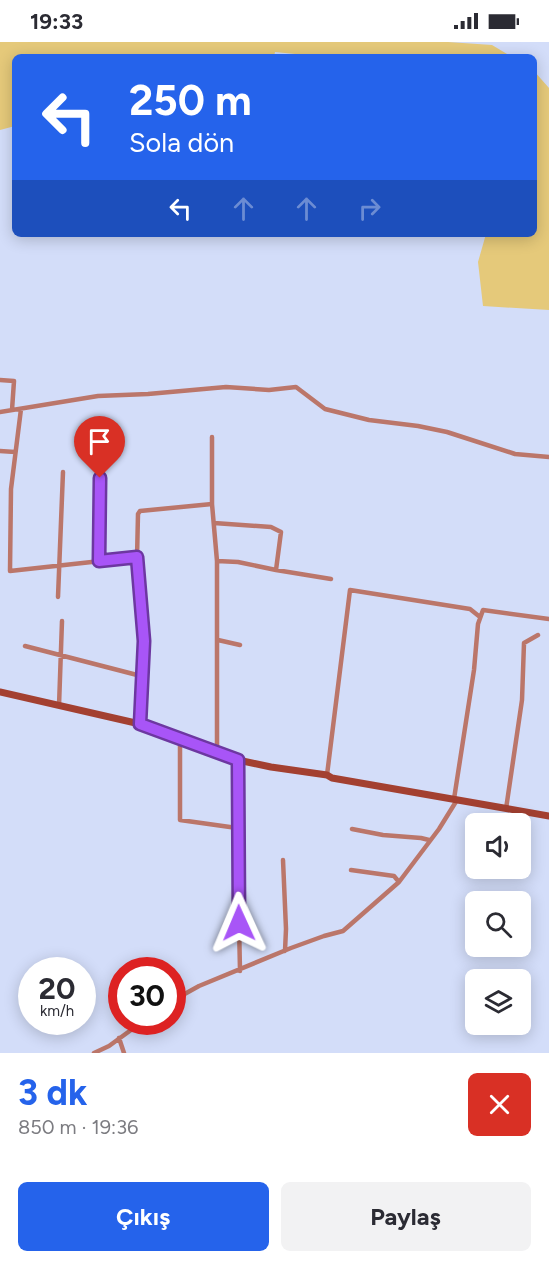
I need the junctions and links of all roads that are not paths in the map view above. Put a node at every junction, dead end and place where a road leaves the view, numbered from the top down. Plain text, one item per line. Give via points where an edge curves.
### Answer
1 (0, 380) edge
2 (21, 409) junction
3 (12, 410) junction
4 (0, 412) edge
5 (212, 437) dead end
6 (0, 451) edge
7 (15, 452) junction
8 (100, 456) dead end
9 (549, 457) edge
10 (63, 472) dead end
11 (213, 504) junction
12 (214, 523) junction
13 (137, 557) junction
14 (99, 561) junction
15 (217, 561) junction
16 (60, 566) junction
17 (276, 570) junction
18 (331, 579) dead end
19 (58, 597) dead end
20 (480, 616) junction
21 (549, 619) edge
22 (62, 621) dead end
23 (538, 636) dead end
24 (218, 640) junction
25 (240, 645) dead end
26 (25, 646) dead end
27 (62, 655) junction
28 (141, 676) junction
29 (0, 692) edge
30 (59, 706) junction
31 (140, 724) junction
32 (178, 737) junction
33 (217, 752) junction
34 (238, 760) junction
35 (327, 775) junction
36 (456, 800) junction
37 (506, 809) junction
38 (549, 816) edge
39 (237, 828) junction
40 (352, 829) dead end
41 (429, 840) junction
42 (283, 860) dead end
43 (351, 870) dead end
44 (399, 882) junction
45 (285, 951) junction
46 (240, 970) junction
47 (186, 993) edge
48 (123, 1035) edge
49 (119, 1038) junction
50 (94, 1053) edge
51 (124, 1053) edge

1 - 3 street via 14,381
2 - 3 street
2 - 7 street
2 - 9 street via 98,396 226,387 297,387 325,409 447,432 515,454
3 - 4 street
5 - 11 street
6 - 7 street
7 - 16 street via 10,571
8 - 14 street
10 - 16 street
11 - 12 street
11 - 13 street via 140,511
12 - 15 street
12 - 17 street via 271,527 281,532
13 - 14 street
13 - 28 street via 144,641
14 - 16 street
15 - 17 street
15 - 24 street
16 - 19 street
17 - 18 street
20 - 21 street via 483,610
20 - 35 street via 470,609 350,590
20 - 36 street
22 - 27 street
23 - 37 street via 524,643 522,700
24 - 25 street
24 - 33 street
26 - 27 street
27 - 28 street
27 - 30 street
28 - 31 street
29 - 30 main road
30 - 31 main road
31 - 32 main road
32 - 33 main road
32 - 39 street via 180,820
33 - 34 main road
34 - 35 main road
34 - 39 street
35 - 36 main road
36 - 37 main road
36 - 41 street
37 - 38 main road
39 - 46 street
40 - 41 street
41 - 44 street
42 - 45 street
43 - 44 street via 394,876
44 - 45 street via 343,932
45 - 46 street
46 - 47 street
48 - 49 street
49 - 50 street
49 - 51 street

